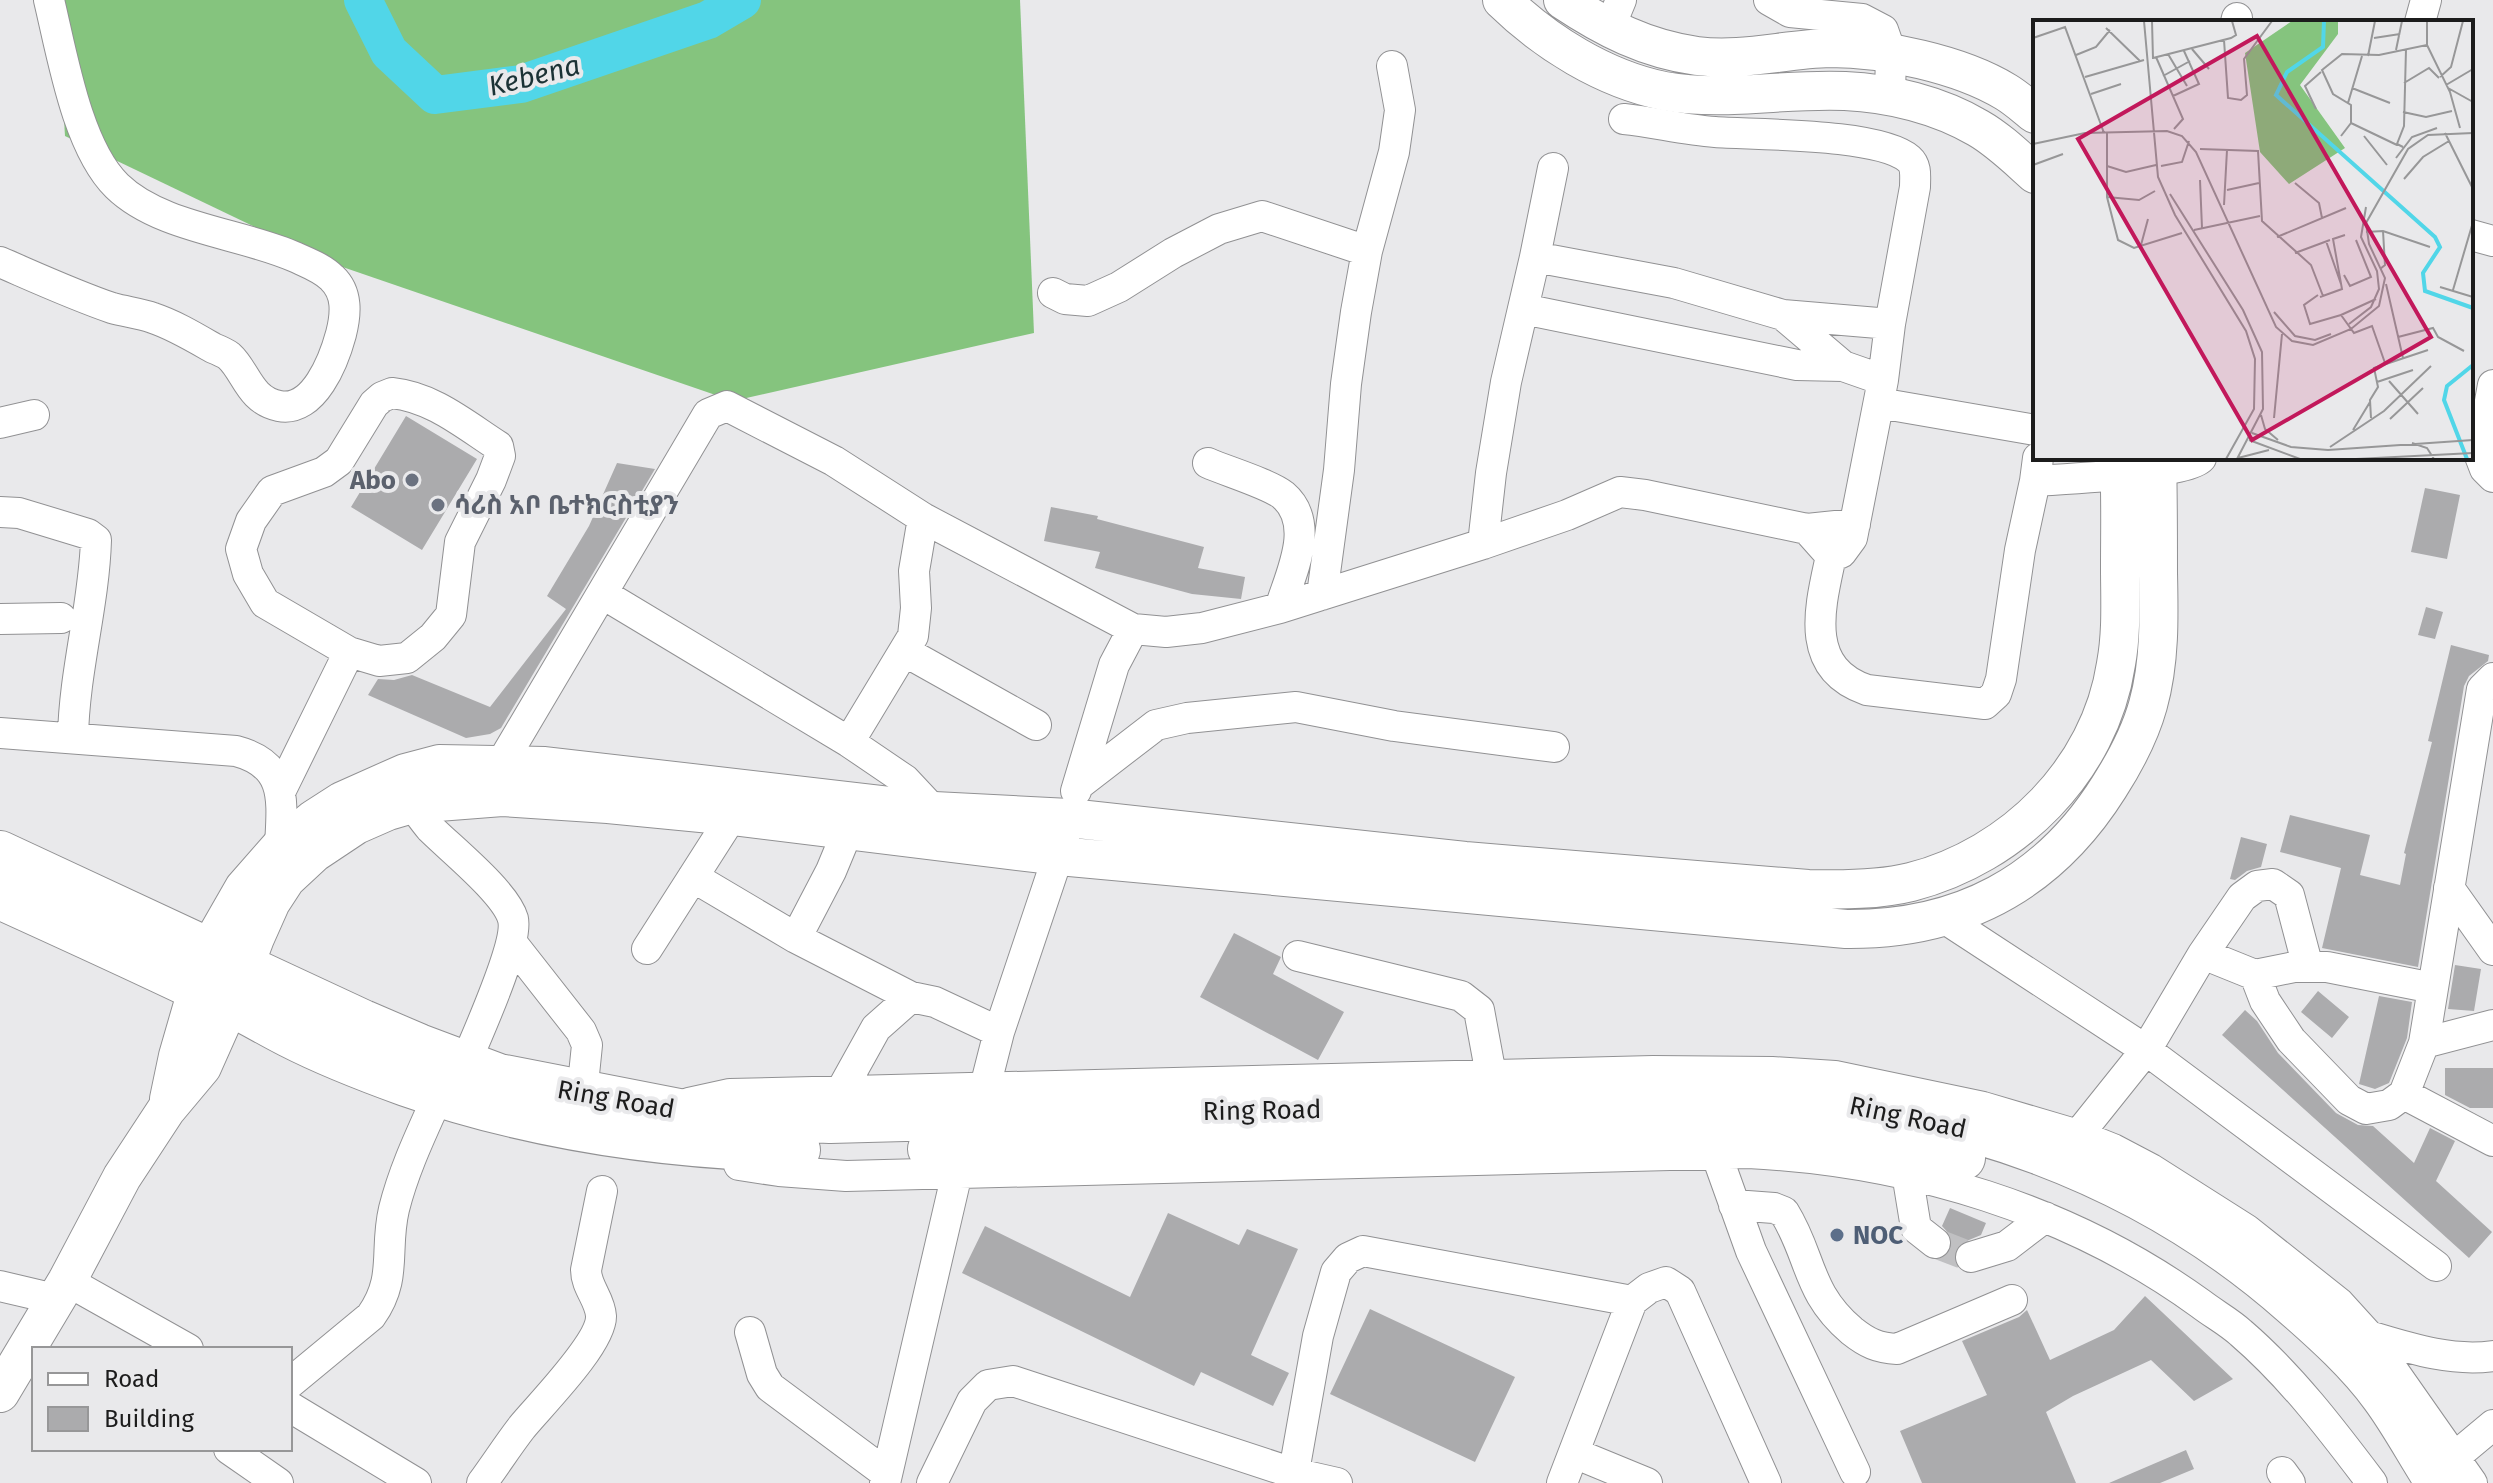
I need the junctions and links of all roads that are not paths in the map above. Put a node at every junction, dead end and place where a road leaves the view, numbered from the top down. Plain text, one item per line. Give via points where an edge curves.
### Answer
1 (49, 0) edge
2 (1502, 0) edge
3 (1563, 0) edge
4 (2426, 0) edge
5 (1779, 6) edge
6 (1615, 14) edge
7 (2421, 20) edge
8 (1891, 53) junction
9 (1758, 54) junction
10 (1392, 66) dead end
11 (1890, 96) junction
12 (2025, 100) edge
13 (1624, 119) dead end
14 (1553, 168) dead end
15 (2033, 172) edge
16 (2473, 236) edge
17 (2493, 241) edge
18 (1367, 251) junction
19 (1535, 257) junction
20 (0, 262) edge
21 (1053, 293) dead end
22 (1523, 309) junction
23 (1783, 315) junction
24 (1890, 324) junction
25 (1843, 366) junction
26 (2473, 373) edge
27 (2493, 377) edge
28 (2493, 385) edge
29 (1881, 391) junction
30 (34, 415) dead end
31 (0, 423) edge
32 (2033, 429) edge
33 (2199, 460) edge
34 (1208, 463) dead end
35 (2138, 465) edge
36 (2036, 470) edge
37 (2493, 477) edge
38 (0, 512) edge
39 (923, 518) junction
40 (1855, 524) junction
41 (1807, 529) junction
42 (1483, 544) junction
43 (1831, 556) junction
44 (603, 594) junction
45 (1322, 595) junction
46 (1280, 608) junction
47 (61, 618) dead end
48 (0, 619) edge
49 (1133, 629) junction
50 (904, 651) junction
51 (349, 652) junction
52 (2493, 678) edge
53 (1036, 725) dead end
54 (0, 733) edge
55 (73, 738) junction
56 (849, 742) junction
57 (1554, 747) dead end
58 (501, 764) junction
59 (281, 790) junction
60 (1073, 802) junction
61 (412, 804) junction
62 (934, 811) junction
63 (732, 816) junction
64 (848, 830) junction
65 (280, 847) junction
66 (0, 853) edge
67 (1059, 856) junction
68 (693, 877) junction
69 (2449, 888) junction
70 (0, 897) edge
71 (1944, 918) junction
72 (796, 938) junction
73 (2490, 942) edge
74 (512, 943) junction
75 (647, 949) dead end
76 (2203, 954) junction
77 (1298, 956) dead end
78 (2308, 967) junction
79 (2255, 975) junction
80 (220, 977) junction
81 (2433, 988) junction
82 (911, 997) junction
83 (2493, 1025) edge
84 (999, 1032) junction
85 (2424, 1043) junction
86 (2146, 1050) junction
87 (1491, 1075) junction
88 (452, 1079) junction
89 (985, 1087) junction
90 (841, 1091) junction
91 (582, 1094) junction
92 (2404, 1094) junction
93 (670, 1126) junction
94 (2078, 1135) junction
95 (2493, 1141) edge
96 (1717, 1156) junction
97 (957, 1173) junction
98 (1907, 1173) junction
99 (602, 1191) dead end
100 (1734, 1205) junction
101 (2045, 1217) junction
102 (1935, 1243) tunnel mouth
103 (1971, 1257) tunnel mouth
104 (2436, 1266) dead end
105 (0, 1286) edge
106 (61, 1290) junction
107 (2012, 1300) dead end
108 (1632, 1301) junction
109 (750, 1332) dead end
110 (2369, 1336) junction
111 (184, 1347) edge
112 (2493, 1356) edge
113 (292, 1381) edge
114 (0, 1393) edge
115 (292, 1408) edge
116 (2493, 1425) edge
117 (232, 1451) edge
118 (1574, 1453) junction
119 (1855, 1472) dead end
120 (2437, 1477) edge
121 (1293, 1478) edge
122 (886, 1479) edge
123 (278, 1483) edge
124 (416, 1483) edge
125 (482, 1483) edge
126 (932, 1483) edge
127 (1337, 1483) edge
128 (1562, 1483) edge
129 (1647, 1483) edge
130 (1766, 1483) edge
131 (2372, 1483) edge

1 - 20 street via 71,89 100,167 134,199 204,230 315,265 343,292 341,334 316,389 303,401 281,407 246,384 230,357 194,337
2 - 11 main road via 1552,43 1660,90 1691,95 1844,91
3 - 6 main road
4 - 7 street
5 - 8 street via 1874,23 1883,30
5 - 9 street
6 - 9 main road via 1646,45 1697,56
8 - 9 main road via 1831,48
8 - 11 street
8 - 12 main road via 1966,74
10 - 18 street via 1400,110
11 - 15 main road via 1979,128
13 - 24 street via 1713,132 1846,141 1910,160 1915,187
14 - 19 street
16 - 17 street
18 - 21 street via 1262,216 1219,229 1088,301
18 - 45 street
19 - 22 street
19 - 23 street via 1674,283
22 - 25 street via 1797,365
22 - 42 street via 1503,397
23 - 24 street
23 - 25 street
24 - 29 street
25 - 29 street
26 - 27 street
28 - 37 street via 2480,456
29 - 32 street
29 - 40 street
30 - 31 street
33 - 35 street
34 - 46 street via 1282,494 1293,507 1300,526 1298,552
35 - 36 street
35 - 60 main road via 2116,666 2096,730 2057,790 2028,821 1975,858 1909,883 1808,889 1465,861
35 - 71 main road via 2159,641 2148,705 2123,765 2079,830 2055,854 2014,885
36 - 43 street via 2001,679 1985,704 1867,690 1839,675 1820,642
38 - 55 street via 19,513 96,540
39 - 44 street via 834,461 727,406 719,407 708,414
39 - 49 street
39 - 50 street via 914,571 913,636
40 - 41 street
40 - 43 street via 1847,546
41 - 42 street via 1620,492
41 - 43 street
42 - 45 street
44 - 56 street
44 - 58 street
45 - 46 street
46 - 49 street via 1202,628
47 - 48 street
49 - 60 street via 1114,665
50 - 53 street
50 - 56 street
51 - 51 street via 265,603 241,549 251,521 272,491 339,461 382,397 412,395 498,446 500,456 460,542 451,615 407,658 379,661
51 - 59 street
52 - 69 street via 2482,689
54 - 55 street
55 - 59 street via 236,751 269,765
56 - 62 street via 905,780
57 - 60 street via 1296,707 1187,718 1156,725
58 - 62 main road
58 - 65 main road via 439,764 405,773 342,801
59 - 65 street
60 - 62 main road
60 - 67 street
61 - 63 main road via 502,797
61 - 74 street via 506,906 513,919
61 - 80 main road via 356,825 314,853 286,879
63 - 64 main road
63 - 68 street
64 - 67 main road
64 - 72 street
65 - 80 main road via 244,888
66 - 80 highway, Ring Road
67 - 71 main road via 1846,929 1907,927
67 - 84 street
68 - 72 street
68 - 75 street
69 - 73 street
69 - 81 street
70 - 80 highway, Ring Road via 117,950
71 - 86 street
72 - 82 street
74 - 88 street
74 - 91 street via 581,1031 587,1045
76 - 78 street via 2242,897 2257,886 2273,884 2289,895
76 - 79 street
76 - 86 street
77 - 87 street via 1461,996 1479,1010
78 - 79 street
78 - 81 street
79 - 92 street via 2291,1040 2349,1100 2366,1109 2389,1105
80 - 88 highway, Ring Road via 363,1022
80 - 106 main road via 202,1067 122,1177
81 - 85 street
82 - 84 street via 935,1002
82 - 90 street via 876,1028
83 - 85 street
84 - 89 street
85 - 92 street
86 - 94 street
86 - 104 street
87 - 89 street
87 - 94 street via 1698,1071 1835,1076 1983,1107
88 - 91 highway, Ring Road via 499,1076
88 - 93 highway, Ring Road via 521,1119
88 - 113 street via 401,1181 381,1303
89 - 90 street
90 - 93 street via 701,1099
91 - 93 highway, Ring Road
92 - 95 street
93 - 97 street via 700,1156 725,1163 846,1176
93 - 120 highway, Ring Road via 705,1116 830,1121 1786,1098 1856,1105 1946,1123 2032,1149 2165,1210 2234,1255 2331,1337 2383,1395
94 - 110 street via 2151,1169 2247,1230 2339,1303
96 - 97 street
96 - 98 street via 1795,1155
96 - 100 street
97 - 122 street
98 - 101 street
98 - 102 street via 1916,1228
99 - 125 street via 586,1279 600,1323 581,1357
100 - 107 street via 1784,1212 1817,1290 1836,1317 1880,1348 1897,1349
100 - 119 street
101 - 103 street via 2007,1246
101 - 131 street via 2165,1278 2240,1332 2304,1395
105 - 106 street
106 - 111 street
106 - 114 main road
108 - 118 street
108 - 121 street via 1363,1251 1348,1258 1336,1272 1318,1336
108 - 130 street via 1666,1282 1680,1291
109 - 122 street via 770,1387
110 - 112 street via 2422,1352 2473,1359
110 - 120 street
115 - 124 street
116 - 120 street
117 - 123 street
118 - 128 street
118 - 129 street
121 - 126 street via 1013,1381 988,1385 972,1401
121 - 127 street

